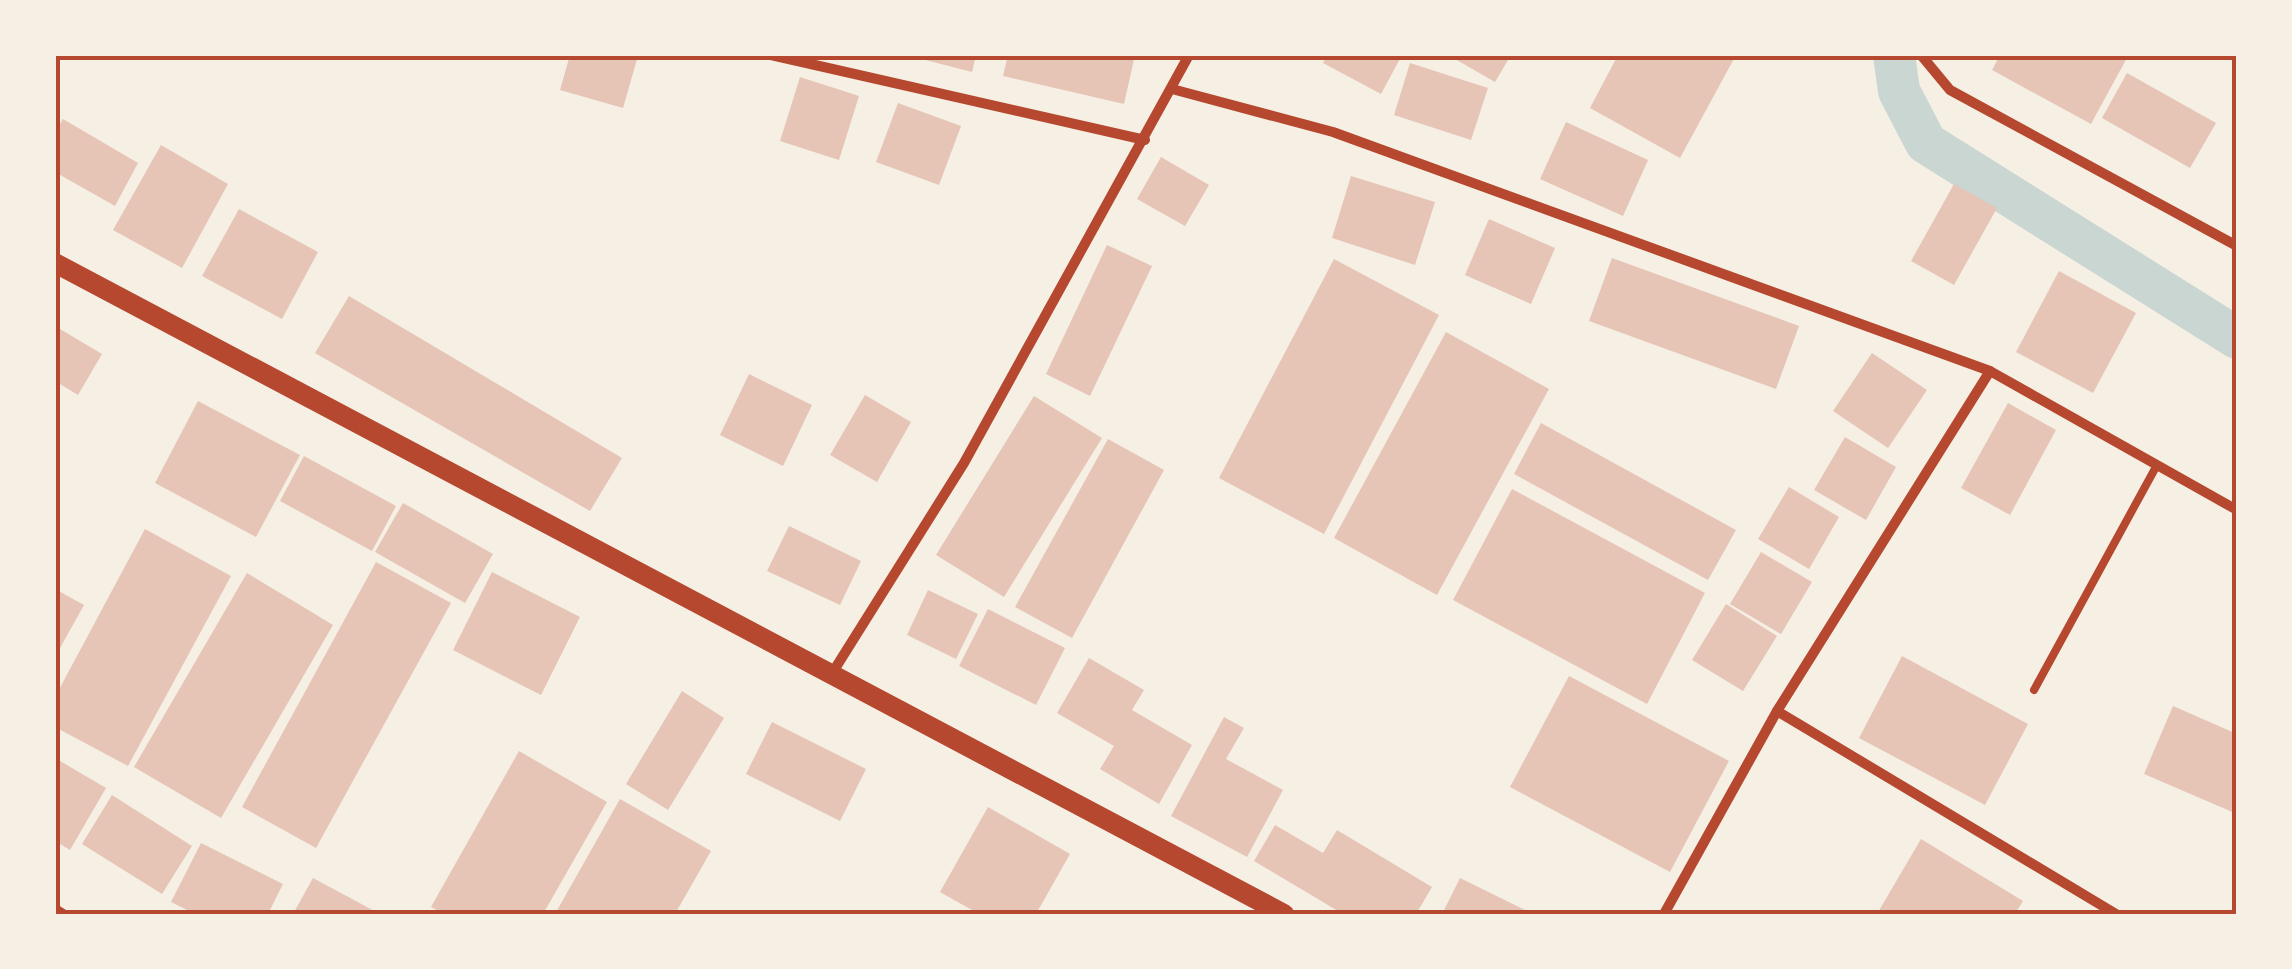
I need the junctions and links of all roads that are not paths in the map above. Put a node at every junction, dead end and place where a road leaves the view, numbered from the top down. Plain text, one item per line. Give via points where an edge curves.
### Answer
1 (771, 55) edge
2 (1189, 55) edge
3 (1921, 55) edge
4 (1172, 89) junction
5 (1144, 140) junction
6 (2237, 246) edge
7 (55, 262) edge
8 (1990, 372) junction
9 (2157, 465) junction
10 (2237, 510) edge
11 (830, 676) junction
12 (2034, 690) dead end
13 (1778, 711) junction
14 (55, 910) edge
15 (64, 914) edge
16 (1284, 914) edge
17 (1664, 914) edge
18 (2116, 914) edge

1 - 5 street
2 - 4 street
3 - 6 street via 1950,90
4 - 5 street
4 - 8 street via 1333,132
5 - 11 street via 964,463
7 - 11 main road
8 - 9 street
8 - 13 street
9 - 10 street
9 - 12 lane
11 - 16 main road
13 - 17 street
13 - 18 street
14 - 15 street

